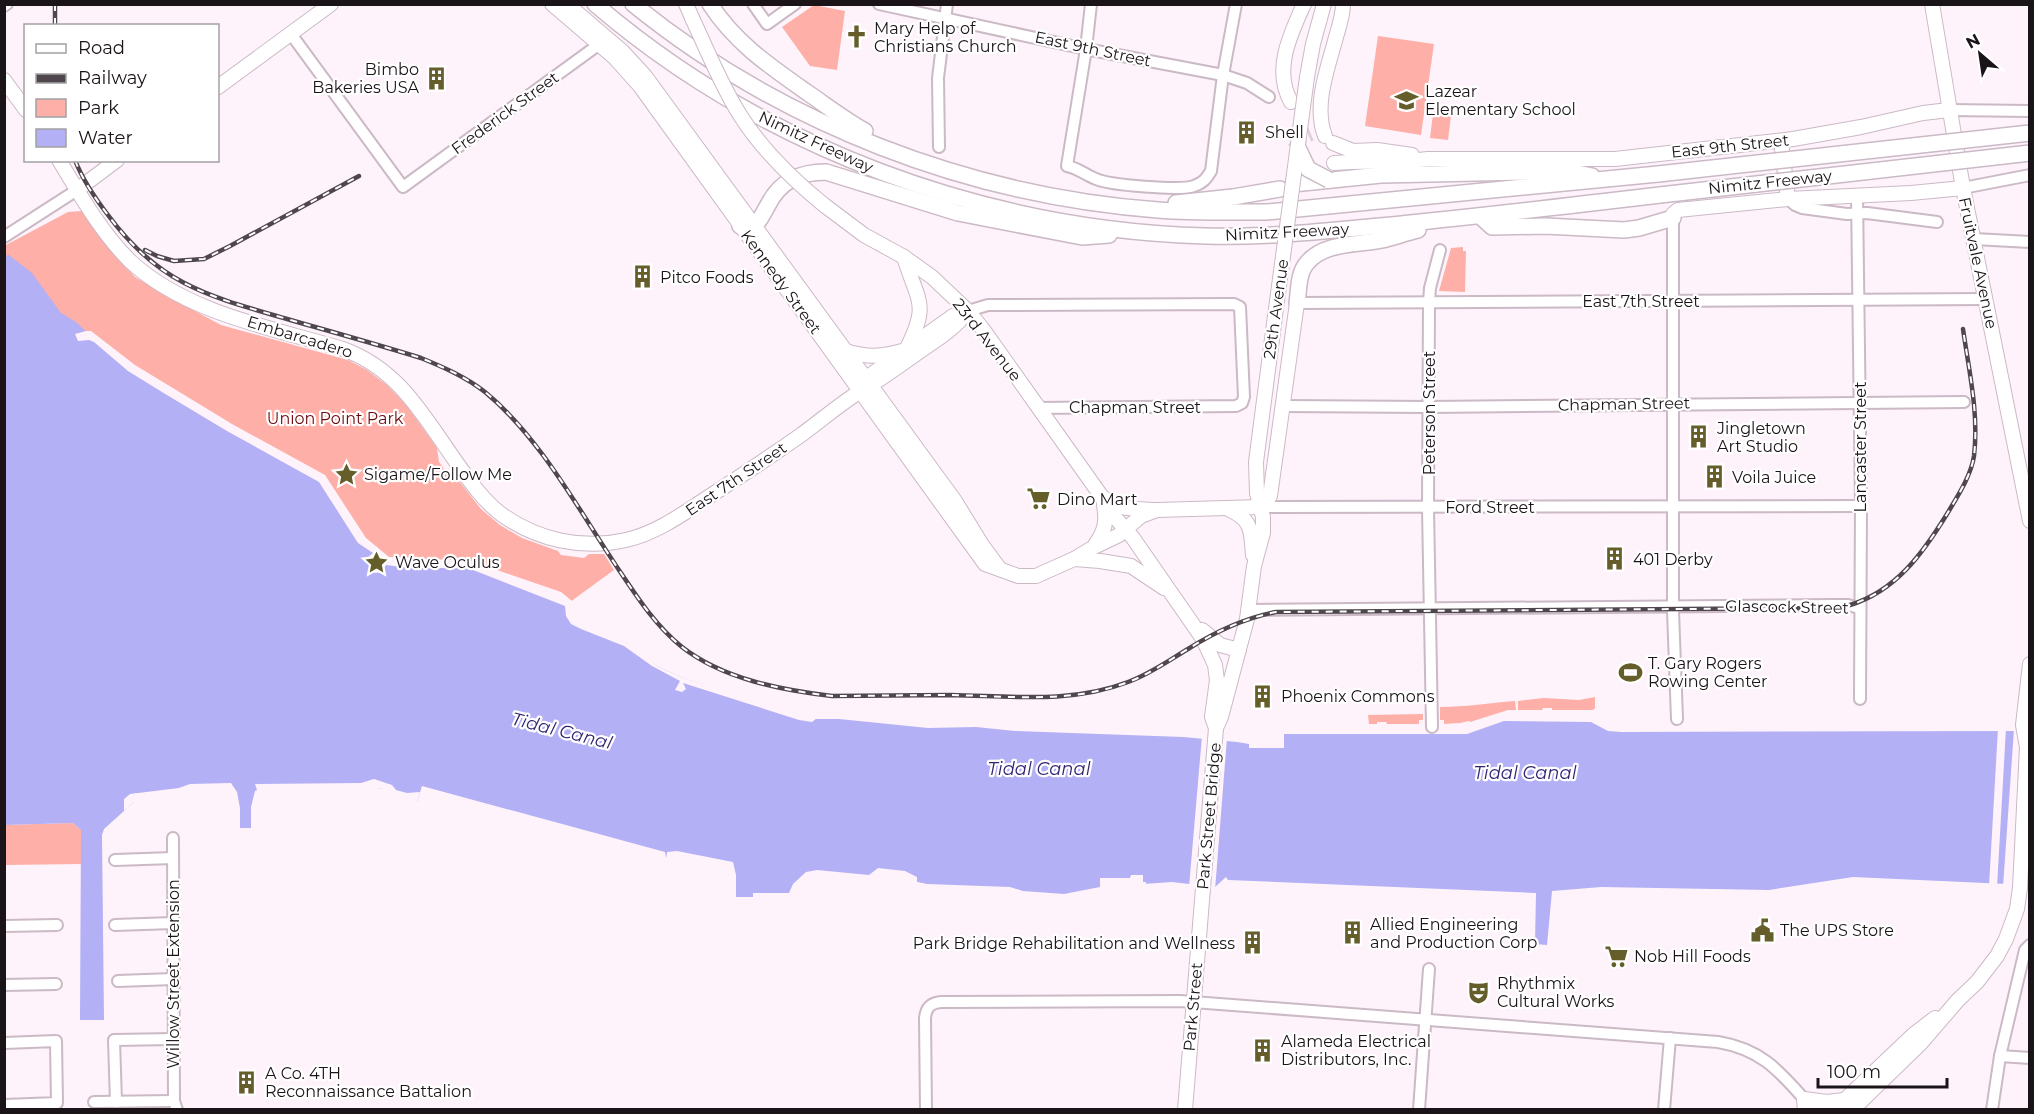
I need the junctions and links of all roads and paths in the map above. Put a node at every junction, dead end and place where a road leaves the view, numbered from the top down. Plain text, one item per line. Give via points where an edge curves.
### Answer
1 (331, 4) edge
2 (552, 4) edge
3 (567, 4) edge
4 (595, 4) edge
5 (633, 4) edge
6 (686, 4) edge
7 (710, 4) edge
8 (753, 4) edge
9 (795, 4) edge
10 (879, 4) edge
11 (947, 4) edge
12 (1091, 4) edge
13 (1236, 4) edge
14 (1304, 4) edge
15 (1324, 4) edge
16 (1342, 4) edge
17 (1932, 4) edge
18 (945, 18) junction
19 (291, 34) junction
20 (603, 42) junction
21 (1086, 49) junction
22 (1223, 75) junction
23 (4, 80) edge
24 (219, 86) edge
25 (1269, 97) dead end
26 (1291, 102) dead end
27 (24, 107) edge
28 (1949, 110) junction
29 (2030, 111) edge
30 (2030, 133) edge
31 (1323, 138) junction
32 (1781, 141) junction
33 (939, 147) dead end
34 (1298, 148) junction
35 (2030, 153) edge
36 (1428, 159) junction
37 (60, 162) edge
38 (114, 162) edge
39 (924, 162) junction
40 (1332, 170) junction
41 (2030, 175) edge
42 (1607, 179) junction
43 (1286, 187) junction
44 (1963, 188) junction
45 (77, 190) junction
46 (1857, 195) junction
47 (1788, 198) junction
48 (1130, 207) junction
49 (1858, 213) junction
50 (1480, 216) junction
51 (1673, 218) junction
52 (1454, 219) junction
53 (1937, 222) dead end
54 (747, 226) junction
55 (1154, 233) junction
56 (4, 237) edge
57 (1974, 239) junction
58 (2030, 242) edge
59 (1440, 250) dead end
60 (904, 257) junction
61 (1986, 298) junction
62 (1858, 300) junction
63 (1674, 301) junction
64 (1429, 302) junction
65 (1297, 303) junction
66 (1240, 307) joint
67 (968, 311) junction
68 (906, 350) junction
69 (845, 351) junction
70 (865, 386) junction
71 (1964, 402) dead end
72 (1860, 403) junction
73 (1674, 404) junction
74 (1284, 406) junction
75 (1429, 407) junction
76 (1038, 408) junction
77 (1102, 497) junction
78 (1675, 506) junction
79 (1861, 506) junction
80 (1261, 507) junction
81 (1428, 508) junction
82 (1228, 509) junction
83 (1157, 510) junction
84 (2030, 521) edge
85 (1126, 530) junction
86 (601, 544) joint
87 (1094, 547) junction
88 (1074, 559) junction
89 (1254, 566) junction
90 (1172, 594) junction
91 (1859, 608) junction
92 (1673, 609) junction
93 (1248, 610) junction
94 (1431, 610) junction
95 (1192, 621) junction
96 (1239, 650) junction
97 (2030, 664) edge
98 (2028, 698) edge
99 (1860, 699) dead end
100 (1677, 716) dead end
101 (1216, 728) junction
102 (1432, 728) dead end
103 (2028, 744) edge
104 (173, 838) dead end
105 (172, 858) junction
106 (115, 860) dead end
107 (1202, 904) joint
108 (173, 923) junction
109 (57, 925) dead end
110 (115, 925) dead end
111 (4, 926) edge
112 (2030, 945) edge
113 (1429, 969) dead end
114 (173, 979) junction
115 (118, 981) dead end
116 (56, 984) dead end
117 (4, 985) edge
118 (1194, 1003) junction
119 (1426, 1020) junction
120 (1670, 1038) junction
121 (173, 1039) junction
122 (4, 1043) edge
123 (2000, 1056) junction
124 (2030, 1058) edge
125 (94, 1102) dead end
126 (116, 1102) junction
127 (1805, 1104) edge
128 (4, 1105) edge
129 (176, 1105) edge
130 (1850, 1106) edge
131 (926, 1110) edge
132 (1185, 1110) edge
133 (1419, 1110) edge
134 (1664, 1110) edge
135 (1814, 1110) edge
136 (1992, 1110) edge

1 - 19 main road
2 - 20 main road, Kennedy Street
3 - 20 main road, Kennedy Street
4 - 55 highway, Nimitz Freeway via 661,56 733,102 867,166 943,194 993,207 1096,227
5 - 39 highway, Nimitz Freeway via 677,38 764,92 826,124
6 - 60 main road, 23rd Avenue, bridge via 728,95 757,139 806,191 864,235
7 - 39 highway via 740,41 780,75 831,111
8 - 9 street via 767,24
10 - 18 street, East 9th Street
11 - 18 street
12 - 21 street
13 - 22 street
14 - 26 main road via 1282,69 1285,92
15 - 34 main road, 29th Avenue, bridge via 1307,77
16 - 31 main road via 1321,110
17 - 28 main road, Fruitvale Avenue
18 - 21 street, East 9th Street
18 - 33 street via 938,78
19 - 20 street, Frederick Street via 403,187
19 - 24 main road
20 - 54 main road, Kennedy Street via 622,51 640,70
21 - 22 street, East 9th Street
21 - 22 street via 1067,166 1098,180 1191,188 1203,182 1210,171
22 - 25 street, East 9th Street via 1247,83
23 - 27 main road
28 - 29 street, East 9th Street
28 - 32 main road, East 9th Street
28 - 44 main road, Fruitvale Avenue
30 - 42 highway, Nimitz Freeway, bridge
31 - 36 main road, East 9th Street via 1353,151 1403,153
31 - 40 main road via 1335,150
32 - 36 main road, East 9th Street via 1615,159
32 - 47 main road
34 - 40 highway, bridge via 1308,169
34 - 43 main road, 29th Avenue, bridge
35 - 50 highway, Nimitz Freeway, bridge
36 - 40 main road, East 9th Street via 1350,161
37 - 45 main road, Embarcadero
38 - 45 main road
39 - 48 highway, Nimitz Freeway via 1011,187
40 - 42 highway via 1381,175 1568,171
40 - 43 highway
41 - 44 street
42 - 48 highway, Nimitz Freeway via 1267,212 1212,213
43 - 48 highway via 1233,197
43 - 80 main road, 29th Avenue, bridge via 1275,316 1256,462
44 - 46 main road
44 - 57 main road, Fruitvale Avenue
45 - 56 street
45 - 86 main road, Embarcadero via 116,246 171,290 223,314 344,349 377,365 399,384 476,489 516,524 558,540
46 - 47 main road
46 - 49 street, Lancaster Street
47 - 49 street via 1802,208
47 - 51 main road via 1678,210
49 - 53 street
49 - 62 street, Lancaster Street
50 - 51 highway via 1492,226 1624,230
50 - 52 highway, Nimitz Freeway
51 - 63 street
52 - 55 highway, Nimitz Freeway via 1268,235
52 - 65 highway via 1382,240 1339,246 1315,256 1306,263 1300,277
54 - 55 highway via 761,219 783,184 798,175 826,172 958,213 1071,235
54 - 69 main road, Kennedy Street
54 - 70 main road, Kennedy Street
57 - 58 street
57 - 61 main road, Fruitvale Avenue
59 - 64 street, Peterson Street
60 - 67 main road, 23rd Avenue
60 - 68 main road via 920,299 921,313
61 - 62 street, East 7th Street
61 - 84 main road, Fruitvale Avenue
62 - 63 street, East 7th Street
62 - 72 street, Lancaster Street
63 - 64 street, East 7th Street
63 - 73 street
64 - 65 street, East 7th Street
64 - 75 street, Peterson Street
65 - 74 main road, 29th Avenue
66 - 67 street, East 7th Street via 994,305
66 - 76 street, Chapman Street via 1244,397 1236,406
67 - 68 main road, East 7th Street via 953,316
67 - 70 main road, East 7th Street via 959,324
67 - 76 main road, 23rd Avenue
68 - 69 main road via 875,357
68 - 70 main road, East 7th Street
69 - 70 main road, Kennedy Street
70 - 86 main road, East 7th Street via 781,449 689,510 647,533
70 - 88 main road, Kennedy Street via 955,501 999,568 1018,576 1036,576
71 - 72 street, Chapman Street
72 - 73 street, Chapman Street
72 - 79 street, Lancaster Street
73 - 75 street, Chapman Street
73 - 78 street
74 - 75 street, Chapman Street
74 - 80 main road, 29th Avenue via 1270,496
75 - 81 street, Peterson Street
76 - 77 main road, 23rd Avenue
77 - 83 main road via 1124,508
77 - 85 main road, 23rd Avenue
77 - 87 main road via 1106,523
78 - 79 street, Ford Street
78 - 81 street, Ford Street
78 - 92 street
79 - 91 street, Lancaster Street
80 - 81 street, Ford Street
80 - 82 main road, Ford Street
80 - 89 main road, 29th Avenue via 1263,533
81 - 94 street, Peterson Street
82 - 83 main road, Ford Street
82 - 89 main road via 1248,523
83 - 85 main road, Ford Street via 1141,516
85 - 87 main road, Kennedy Street
85 - 90 main road, 23rd Avenue
87 - 88 main road, Kennedy Street
88 - 90 main road, Kennedy Street via 1131,566
89 - 93 main road, 29th Avenue
90 - 95 main road, 23rd Avenue
91 - 92 street, Glascock Street
91 - 99 street, Lancaster Street
92 - 94 street, Glascock Street
92 - 100 street
93 - 94 street, Glascock Street via 1282,614
93 - 96 main road, 29th Avenue
94 - 102 street, Peterson Street
95 - 96 main road via 1220,645
95 - 101 main road, 23rd Avenue via 1215,665 1212,717
96 - 101 main road, 29th Avenue
97 - 98 main road
98 - 103 main road via 2024,725
101 - 107 main road, Park Street Bridge
103 - 130 main road via 2018,904 1997,956 1958,1000 1912,1035
104 - 105 street, Willow Street Extension
105 - 106 street
105 - 108 street, Willow Street Extension
107 - 118 main road, Park Street
108 - 110 street
108 - 114 street, Willow Street Extension
109 - 111 street
112 - 123 street via 2025,950
113 - 119 street
114 - 115 street
114 - 121 street, Willow Street Extension
116 - 117 street
118 - 119 street
118 - 131 street via 936,1002 925,1018
118 - 132 main road, Park Street
119 - 120 street
119 - 133 street
120 - 127 street via 1718,1041 1745,1048 1771,1064
120 - 134 street
121 - 126 street via 114,1040
121 - 129 street, Willow Street Extension
122 - 128 street via 56,1041 57,1103
123 - 124 street
123 - 136 street
125 - 126 street
126 - 129 street
127 - 130 main road
127 - 135 street

